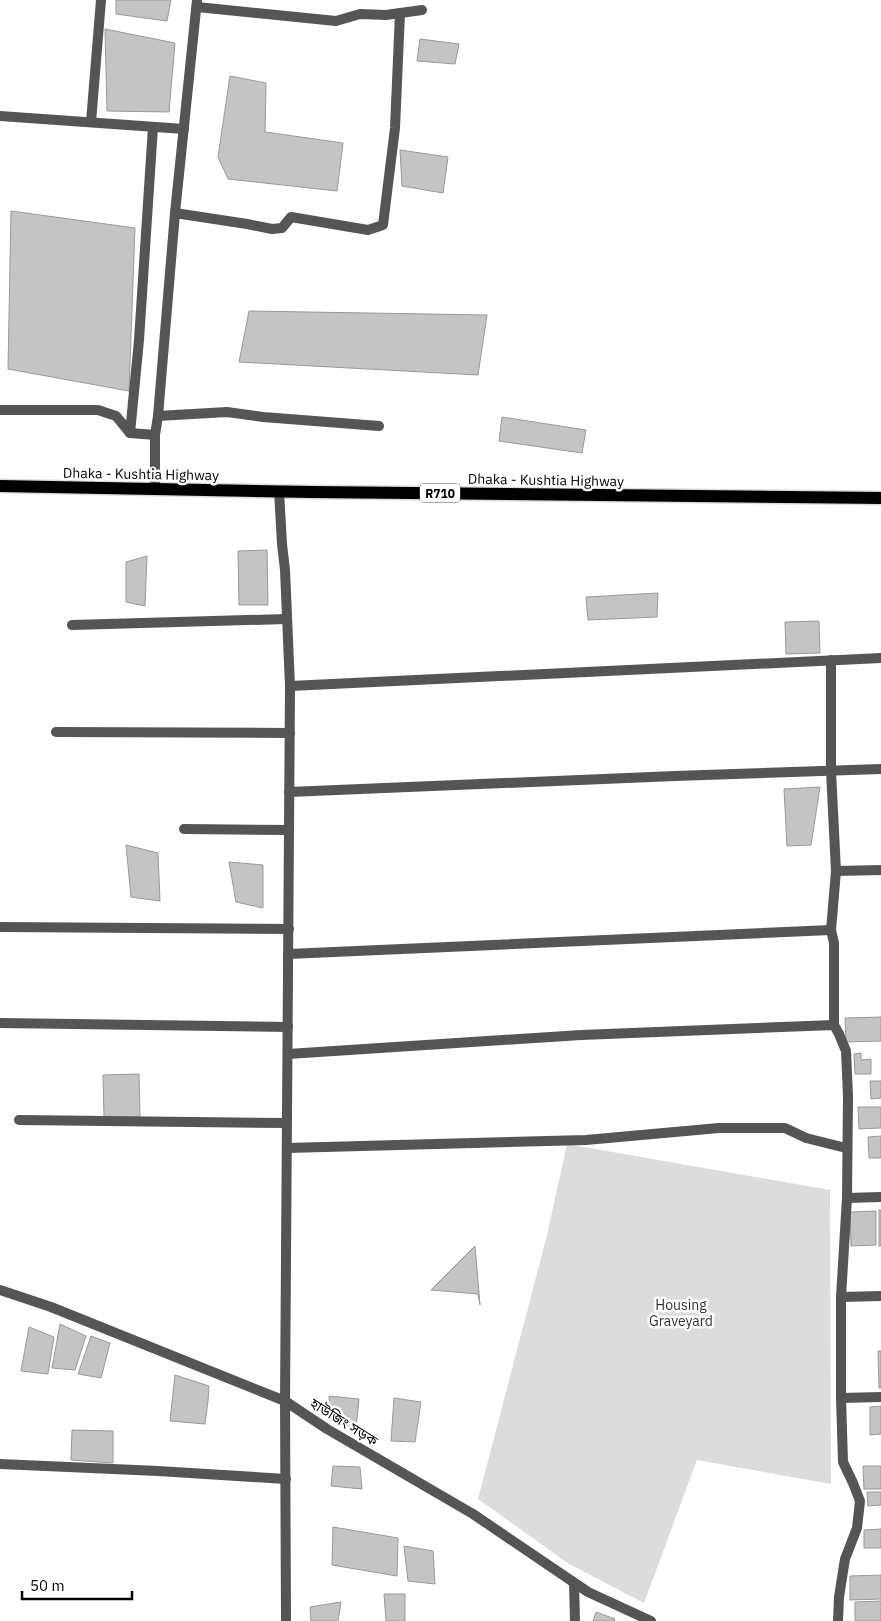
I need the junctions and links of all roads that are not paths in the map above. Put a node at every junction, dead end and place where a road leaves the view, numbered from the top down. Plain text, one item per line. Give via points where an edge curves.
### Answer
1 (101, 0) edge
2 (197, 3) edge
3 (422, 10) dead end
4 (400, 13) junction
5 (0, 116) edge
6 (91, 122) junction
7 (153, 127) junction
8 (184, 129) junction
9 (175, 213) junction
10 (0, 410) edge
11 (158, 416) junction
12 (379, 426) dead end
13 (130, 433) junction
14 (155, 435) junction
15 (0, 486) edge
16 (155, 489) junction
17 (279, 491) junction
18 (881, 498) edge
19 (286, 619) junction
20 (72, 625) dead end
21 (881, 658) edge
22 (832, 660) junction
23 (290, 686) junction
24 (56, 732) dead end
25 (290, 733) junction
26 (881, 769) edge
27 (831, 771) junction
28 (290, 792) junction
29 (184, 829) dead end
30 (289, 830) junction
31 (881, 870) edge
32 (836, 871) junction
33 (0, 927) edge
34 (289, 929) junction
35 (831, 930) junction
36 (288, 954) junction
37 (0, 1023) edge
38 (834, 1025) junction
39 (288, 1027) junction
40 (288, 1054) junction
41 (19, 1120) dead end
42 (287, 1124) junction
43 (287, 1148) junction
44 (846, 1148) junction
45 (881, 1197) edge
46 (847, 1198) junction
47 (0, 1290) edge
48 (881, 1296) edge
49 (841, 1297) junction
50 (881, 1396) edge
51 (841, 1398) junction
52 (285, 1401) junction
53 (0, 1464) edge
54 (286, 1479) junction
55 (574, 1583) junction
56 (286, 1621) edge
57 (575, 1621) edge
58 (651, 1621) edge
59 (838, 1621) edge

1 - 6 street
2 - 4 street via 336,21 360,14
2 - 8 street
3 - 4 street
4 - 9 street via 395,128 383,225 368,230 291,217 282,228 272,229
5 - 6 street
6 - 7 street
7 - 8 street
7 - 13 street
8 - 9 street
9 - 11 street
10 - 13 street via 98,410 116,416
11 - 12 street via 227,412
11 - 14 street
13 - 14 street
14 - 16 street
15 - 16 main road, Dhaka - Kushtia Highway / R710
16 - 17 main road, Dhaka - Kushtia Highway / R710
17 - 18 main road, Dhaka - Kushtia Highway / R710
17 - 19 street
19 - 20 street
19 - 23 street
21 - 22 street
22 - 23 street
22 - 27 street
23 - 25 street
24 - 25 street
25 - 28 street
26 - 27 street
27 - 28 street
27 - 32 street
28 - 30 street
29 - 30 street
30 - 34 street
31 - 32 street
32 - 35 street
33 - 34 street
34 - 36 street
35 - 36 street
35 - 38 street via 834,943
36 - 39 street
37 - 39 street
38 - 40 street via 581,1035
38 - 44 street via 846,1051
39 - 40 street
40 - 42 street
41 - 42 street
42 - 43 street
43 - 44 street via 586,1140 719,1128 784,1128 806,1138
43 - 52 street
44 - 46 street
45 - 46 street
46 - 49 street
47 - 52 street, হাউজিং সড়ক via 51,1306
48 - 49 street
49 - 51 street
50 - 51 street
51 - 59 street via 843,1462 860,1500 857,1528 845,1559
52 - 54 street
52 - 55 street, হাউজিং সড়ক via 473,1514
53 - 54 street
54 - 56 street
55 - 57 street
55 - 58 street, হাউজিং সড়ক

